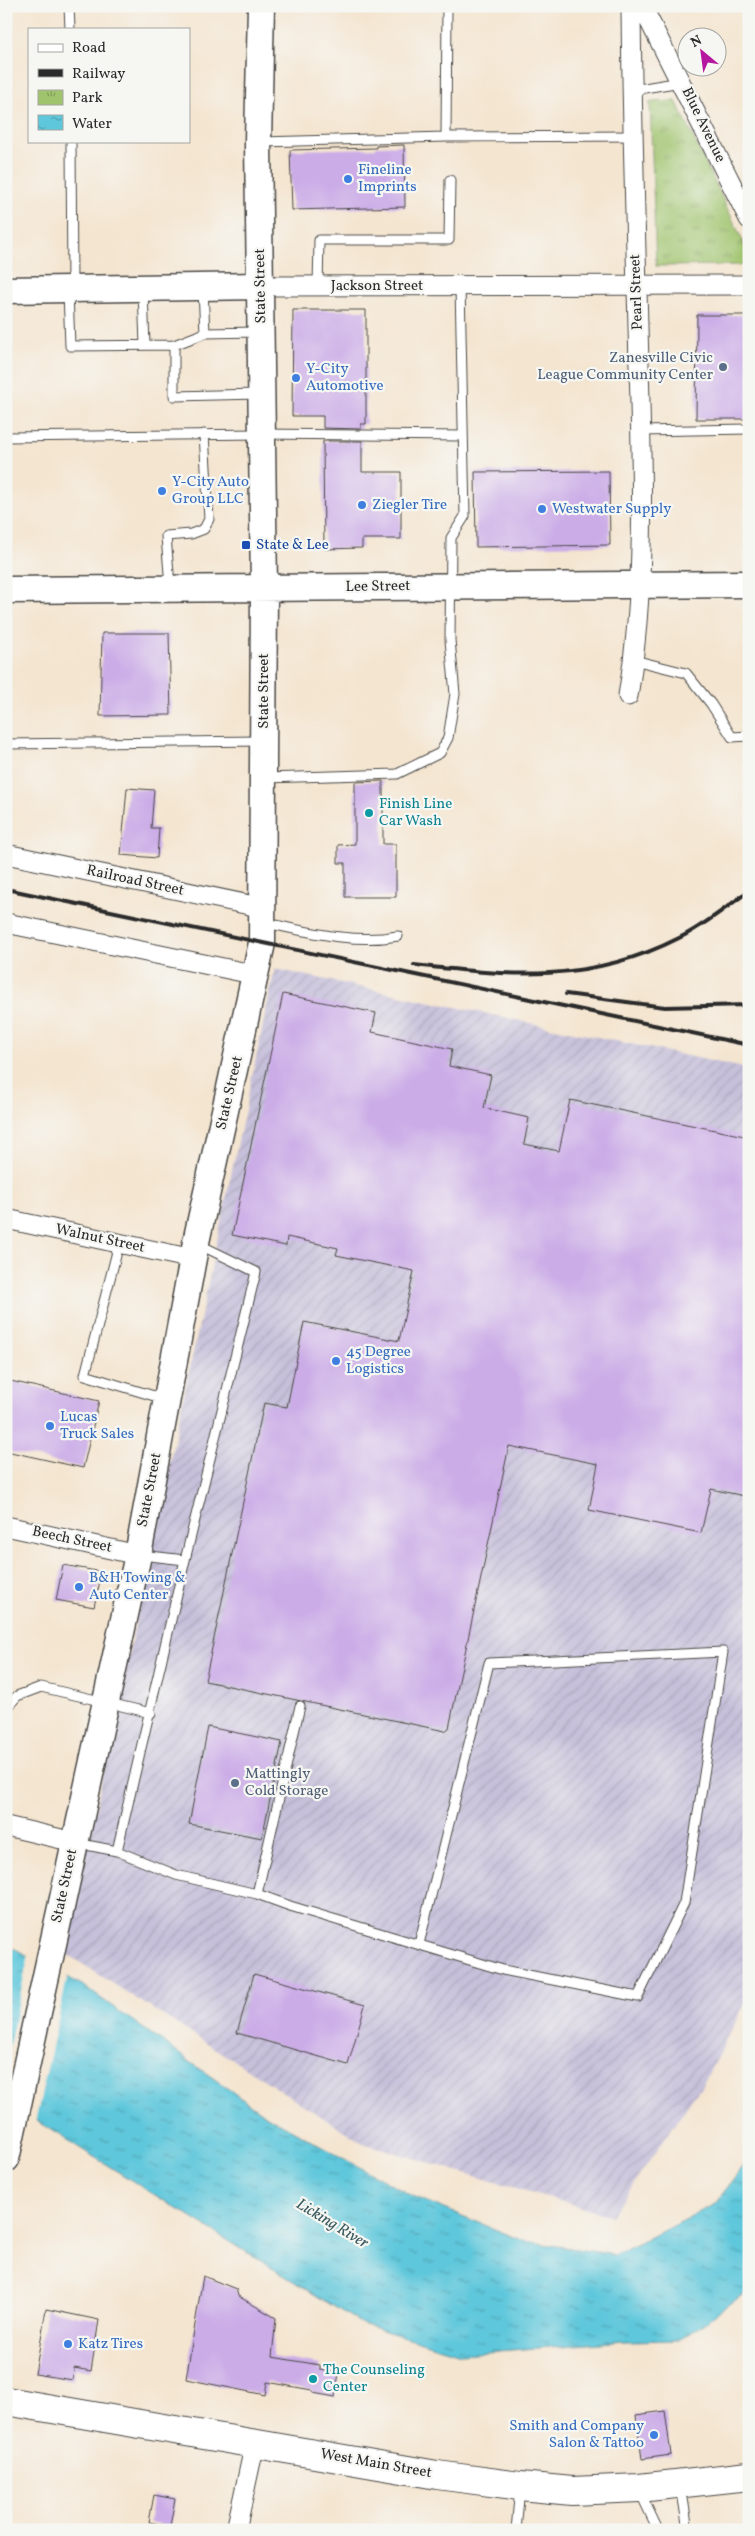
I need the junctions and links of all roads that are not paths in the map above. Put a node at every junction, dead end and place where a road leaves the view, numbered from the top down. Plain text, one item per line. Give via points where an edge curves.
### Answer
1 (69, 6) edge
2 (261, 6) edge
3 (447, 6) edge
4 (631, 6) edge
5 (642, 6) edge
6 (70, 28) edge
7 (682, 82) junction
8 (632, 90) junction
9 (633, 136) junction
10 (446, 137) junction
11 (71, 142) edge
12 (258, 142) junction
13 (450, 180) dead end
14 (741, 188) edge
15 (749, 219) edge
16 (637, 285) junction
17 (749, 285) edge
18 (261, 286) junction
19 (318, 286) junction
20 (460, 286) junction
21 (202, 287) junction
22 (142, 288) junction
23 (70, 289) junction
24 (6, 290) edge
25 (261, 332) junction
26 (205, 333) junction
27 (145, 346) junction
28 (174, 346) junction
29 (261, 394) junction
30 (749, 429) edge
31 (640, 431) junction
32 (204, 434) junction
33 (261, 434) junction
34 (463, 436) junction
35 (6, 437) edge
36 (749, 584) edge
37 (640, 585) junction
38 (449, 587) junction
39 (264, 588) junction
40 (170, 589) junction
41 (6, 590) edge
42 (634, 660) junction
43 (628, 696) dead end
44 (749, 736) edge
45 (264, 741) junction
46 (6, 744) edge
47 (263, 778) junction
48 (6, 854) edge
49 (263, 915) junction
50 (6, 923) edge
51 (398, 936) dead end
52 (257, 975) junction
53 (6, 1219) edge
54 (119, 1244) junction
55 (195, 1250) junction
56 (168, 1400) junction
57 (6, 1526) edge
58 (138, 1555) junction
59 (185, 1560) junction
60 (105, 1702) junction
61 (300, 1706) dead end
62 (6, 1709) edge
63 (151, 1713) junction
64 (6, 1826) edge
65 (74, 1842) junction
66 (117, 1851) junction
67 (257, 1894) junction
68 (418, 1944) junction
69 (6, 2159) edge
70 (6, 2401) edge
71 (255, 2443) junction
72 (749, 2476) edge
73 (681, 2484) junction
74 (520, 2486) junction
75 (639, 2488) junction
76 (236, 2530) edge
77 (516, 2530) edge
78 (658, 2530) edge
79 (688, 2530) edge

1 - 6 lane
2 - 12 main road, State Street
3 - 10 lane
4 - 8 street, Pearl Street
5 - 7 street, Blue Avenue
7 - 8 lane
7 - 14 street, Blue Avenue
8 - 9 street, Pearl Street
9 - 10 lane
9 - 16 street, Pearl Street
10 - 12 lane
11 - 23 lane
12 - 18 main road, State Street
13 - 19 lane via 450,240 319,240
14 - 15 street, Blue Avenue
16 - 17 street, Jackson Street
16 - 20 street, Jackson Street
16 - 31 street, Pearl Street
18 - 19 street, Jackson Street
18 - 21 main road, Jackson Street
18 - 25 main road, State Street
19 - 20 street, Jackson Street
20 - 34 lane
21 - 22 main road, Jackson Street
21 - 26 lane
22 - 23 main road, Jackson Street
22 - 27 lane
23 - 24 main road, Jackson Street
23 - 27 lane via 70,346
25 - 26 lane
25 - 29 main road, State Street
26 - 28 lane
27 - 28 lane
28 - 29 lane via 174,396
29 - 33 main road, State Street
30 - 31 lane
31 - 37 street, Pearl Street
32 - 33 lane
32 - 35 lane
32 - 40 lane via 209,519 204,529 197,532 166,536
33 - 34 lane
33 - 39 main road, State Street
34 - 38 lane via 466,516 451,538
36 - 37 main road, Lee Street
37 - 38 main road, Lee Street
37 - 42 street, Pearl Street
38 - 39 main road, Lee Street
38 - 47 lane via 455,694 448,738 440,753 397,774
39 - 40 main road, Lee Street
39 - 45 main road, State Street
40 - 41 main road, Lee Street
42 - 43 street, Pearl Street
42 - 44 lane via 686,672 732,737
45 - 46 lane
45 - 47 main road, State Street
47 - 49 main road, State Street
48 - 49 street, Railroad Street
49 - 51 lane via 333,937 375,940
49 - 52 main road, State Street
50 - 52 street
52 - 55 main road, State Street
53 - 54 street, Walnut Street
54 - 55 street, Walnut Street
54 - 56 lane via 86,1375
55 - 56 main road, State Street
55 - 59 lane via 256,1272
56 - 58 main road, State Street
57 - 58 street, Beech Street
58 - 59 lane
58 - 60 main road, State Street
59 - 63 lane
60 - 62 lane via 41,1687 17,1696
60 - 63 lane
60 - 65 main road, State Street
61 - 67 lane
63 - 66 lane
64 - 65 street
65 - 66 lane
65 - 69 main road, State Street
66 - 67 lane via 176,1875
67 - 68 lane
68 - 68 lane via 503,1970 638,1998 684,1902 723,1652 489,1663
70 - 71 main road, West Main Street
71 - 74 main road, West Main Street
71 - 76 street
72 - 73 main road, West Main Street
73 - 75 main road, West Main Street
73 - 79 lane
74 - 75 main road, West Main Street via 572,2491
74 - 77 lane
75 - 78 lane

